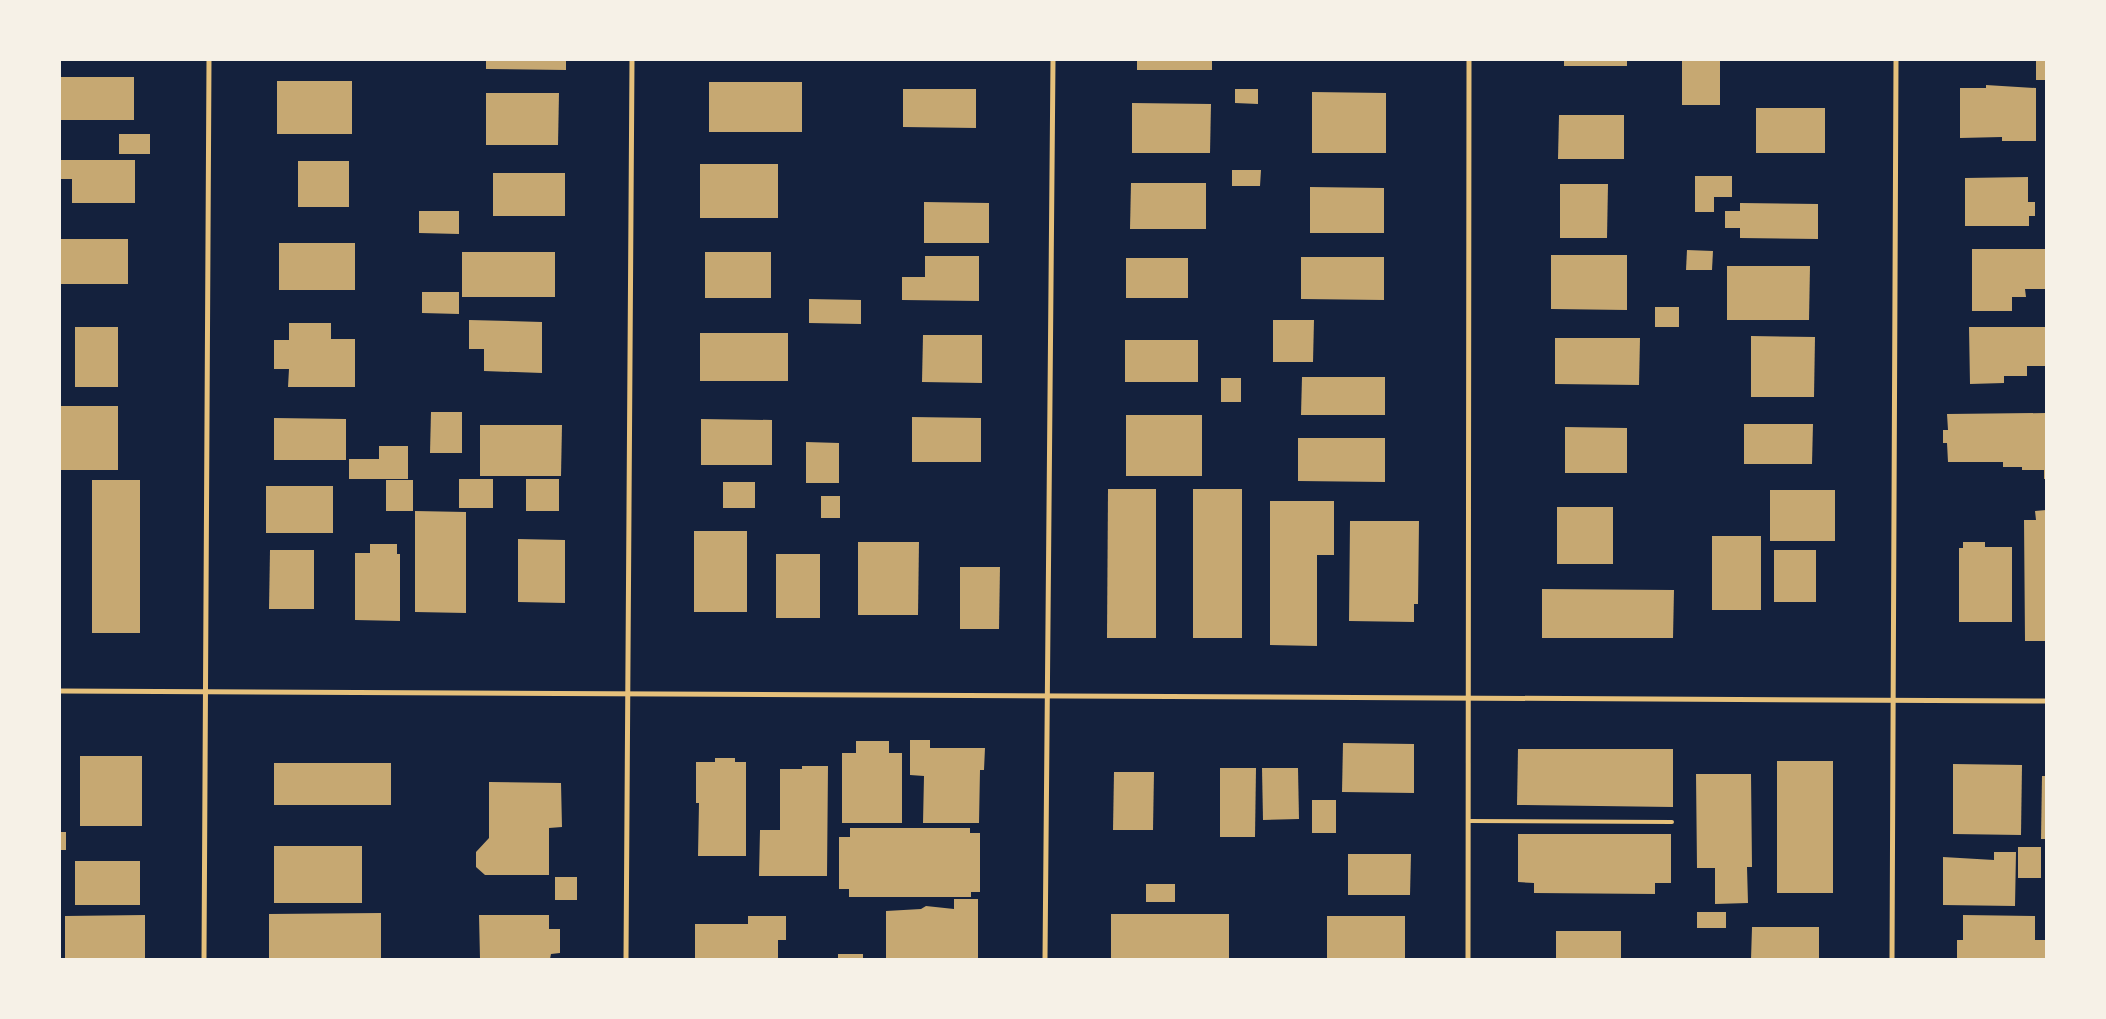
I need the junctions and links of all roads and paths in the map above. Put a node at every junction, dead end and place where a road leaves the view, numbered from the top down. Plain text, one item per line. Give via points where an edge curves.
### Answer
1 (209, 60) edge
2 (632, 60) edge
3 (1053, 60) edge
4 (1469, 60) edge
5 (1896, 60) edge
6 (60, 691) edge
7 (207, 691) junction
8 (628, 695) junction
9 (1046, 697) junction
10 (1468, 698) junction
11 (1893, 700) junction
12 (2046, 701) edge
13 (1468, 821) junction
14 (1672, 822) dead end
15 (204, 959) edge
16 (626, 959) edge
17 (1045, 959) edge
18 (1468, 959) edge
19 (1892, 959) edge

1 - 7 street
2 - 8 street
3 - 9 street
4 - 10 street
5 - 11 street
6 - 7 street
7 - 8 street
7 - 15 street
8 - 9 street
8 - 16 street
9 - 10 street
9 - 17 street
10 - 11 street
10 - 13 street
11 - 12 street
11 - 19 street
13 - 14 lane
13 - 18 street

